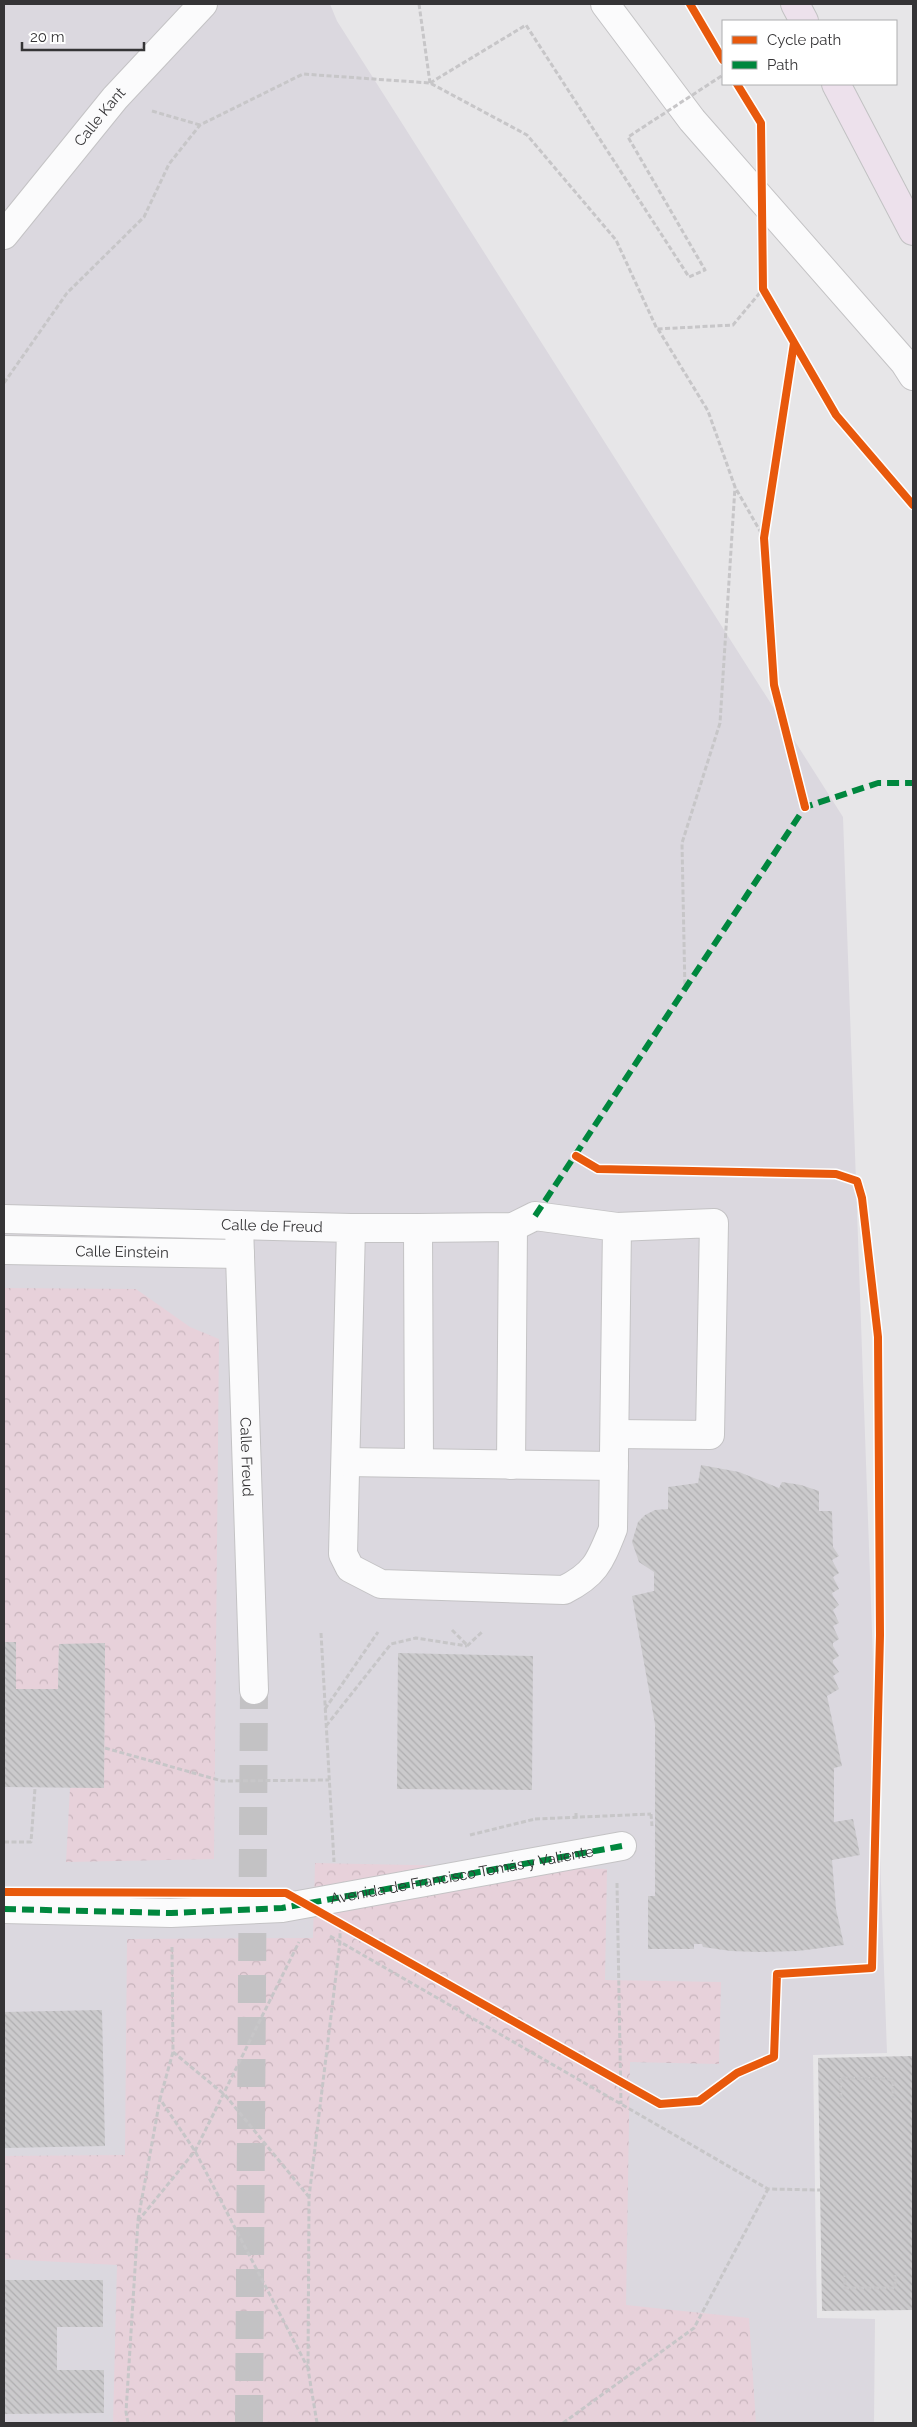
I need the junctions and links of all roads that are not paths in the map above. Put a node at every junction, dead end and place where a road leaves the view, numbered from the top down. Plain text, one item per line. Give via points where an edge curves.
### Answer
1 (203, 4) edge
2 (605, 4) edge
3 (795, 4) edge
4 (803, 20) edge
5 (837, 85) edge
6 (913, 232) edge
7 (4, 235) edge
8 (913, 376) edge
9 (4, 1219) edge
10 (524, 1222) junction
11 (240, 1225) junction
12 (617, 1227) junction
13 (351, 1228) junction
14 (418, 1228) junction
15 (4, 1250) edge
16 (240, 1254) junction
17 (615, 1434) junction
18 (346, 1462) junction
19 (419, 1463) junction
20 (512, 1464) junction
21 (614, 1466) junction
22 (254, 1690) tunnel mouth
23 (619, 1846) road end
24 (4, 1909) edge

1 - 7 street, Calle Kant via 115,98
2 - 8 street via 692,120
3 - 4 highway
5 - 6 highway
9 - 11 street, Calle de Freud
10 - 12 street, Calle de Freud
10 - 14 street, Calle de Freud
10 - 20 street
11 - 13 street, Calle de Freud
11 - 16 street, Calle Freud
12 - 17 street
12 - 17 street, Calle de Freud via 714,1223 710,1435
13 - 14 street, Calle de Freud
13 - 18 street
14 - 19 street
15 - 16 street, Calle Einstein
16 - 22 street, Calle Freud
17 - 21 street
18 - 19 street
18 - 21 street via 343,1554 350,1568 381,1584 564,1590 583,1581 599,1563 613,1529
19 - 20 street
20 - 21 street
23 - 24 street, Avenida de Francisco Tomás y Valiente via 338,1910 282,1908 171,1913

